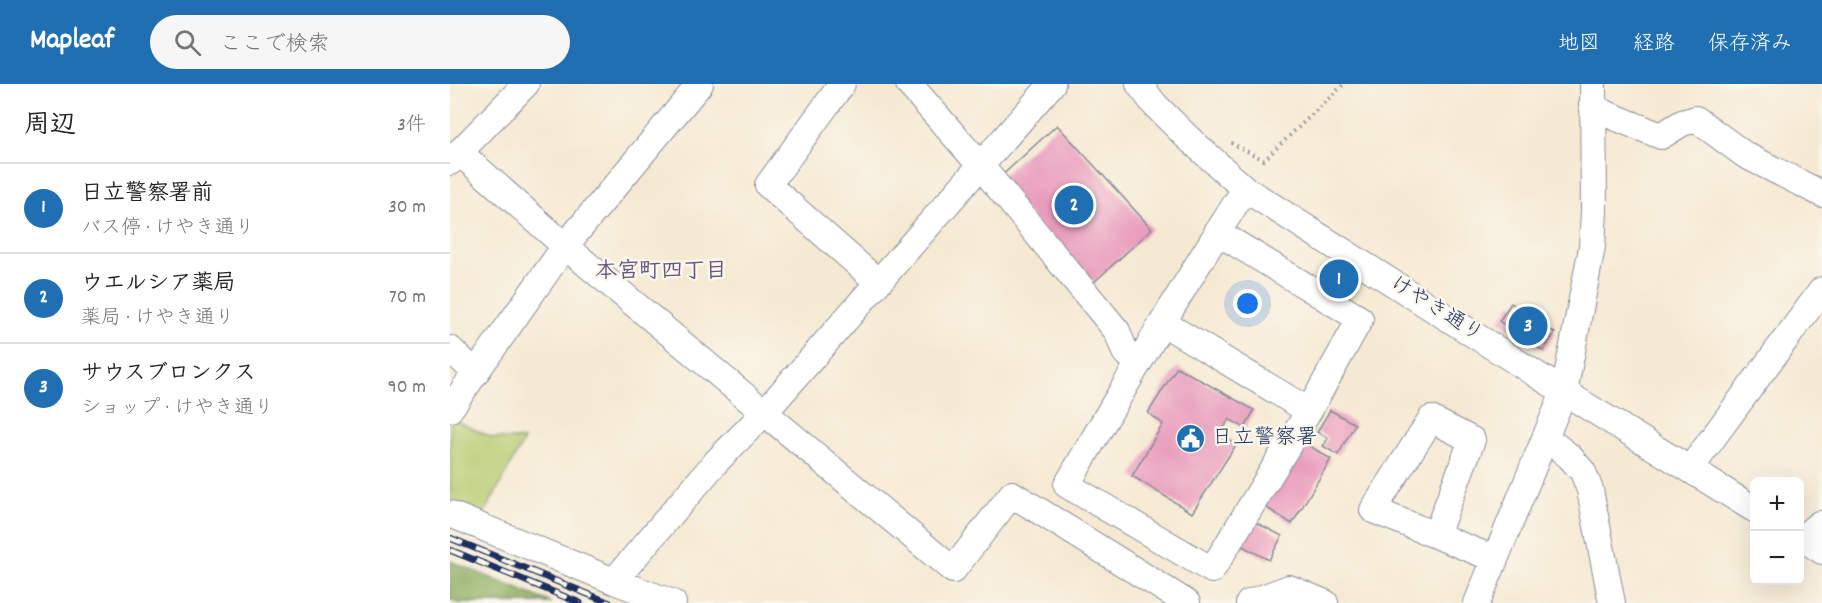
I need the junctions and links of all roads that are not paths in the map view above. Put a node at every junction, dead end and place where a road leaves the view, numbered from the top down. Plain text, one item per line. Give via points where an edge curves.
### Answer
1 (526, 84) edge
2 (700, 84) edge
3 (842, 84) edge
4 (909, 84) edge
5 (1052, 84) edge
6 (1139, 84) edge
7 (1593, 95) edge
8 (455, 158) edge
9 (980, 165) junction
10 (1245, 189) junction
11 (1822, 194) edge
12 (1217, 232) junction
13 (565, 246) junction
14 (878, 282) junction
15 (1822, 290) edge
16 (1163, 322) junction
17 (450, 349) edge
18 (1138, 362) junction
19 (476, 373) junction
20 (1564, 392) junction
21 (450, 408) edge
22 (1309, 411) junction
23 (764, 413) junction
24 (1546, 438) junction
25 (1690, 469) junction
26 (1750, 506) edge
27 (450, 514) edge
28 (1436, 535) junction
29 (1495, 559) junction
30 (615, 581) junction
31 (670, 603) edge
32 (1187, 603) edge
33 (1249, 603) edge
34 (1324, 603) edge
35 (1477, 603) edge
36 (1612, 603) edge

1 - 8 street
2 - 13 street
3 - 14 street via 768,185
4 - 9 street
5 - 9 street
6 - 10 street, けやき通り via 1186,136
7 - 11 street via 1602,112 1661,136 1696,119 1745,154
7 - 20 street via 1592,247
8 - 13 street
9 - 14 street
9 - 18 street via 1117,331 1125,352
10 - 12 street
10 - 20 street, けやき通り
12 - 16 street
12 - 22 street via 1360,319
13 - 19 street
13 - 23 street
14 - 23 street
15 - 25 street
16 - 18 street
16 - 22 street
17 - 19 street
18 - 22 street via 1067,485 1212,570
19 - 21 street
20 - 24 street
20 - 25 street, けやき通り
23 - 30 street via 715,463
23 - 32 street via 953,570 1012,494
24 - 29 street
24 - 36 street via 1583,472
25 - 26 street, けやき通り
27 - 30 street
28 - 28 street via 1373,510 1431,419 1472,440
28 - 29 street
29 - 35 street
30 - 31 street
33 - 34 street via 1289,588

